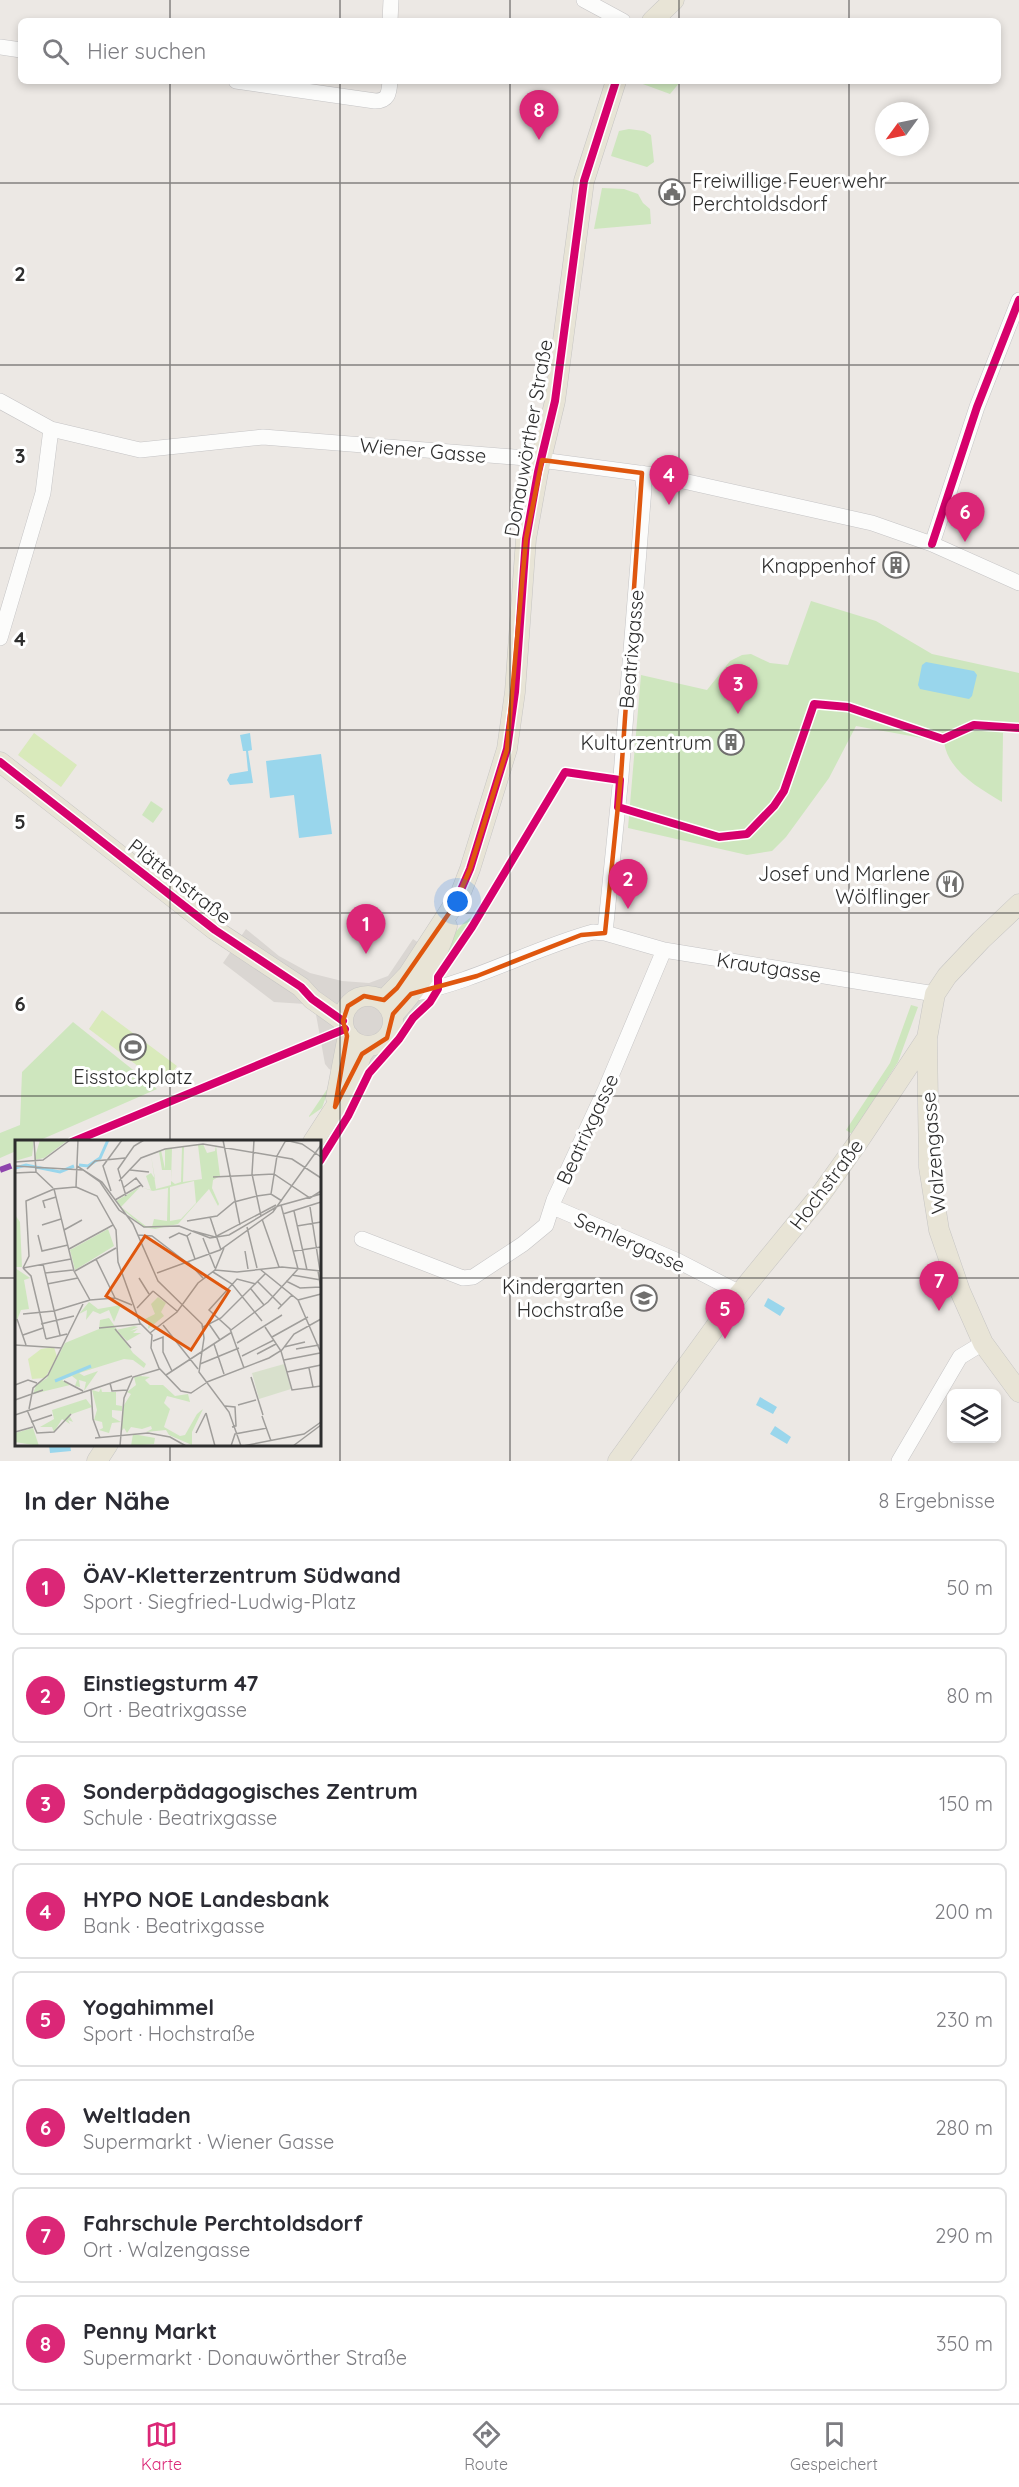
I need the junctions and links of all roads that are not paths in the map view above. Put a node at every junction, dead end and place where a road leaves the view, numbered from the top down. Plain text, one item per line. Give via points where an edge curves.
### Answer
1 (391, 0) edge
2 (584, 0) edge
3 (674, 0) edge
4 (390, 18) edge
5 (617, 18) edge
6 (655, 18) edge
7 (0, 47) edge
8 (18, 50) edge
9 (257, 84) edge
10 (390, 84) edge
11 (615, 84) edge
12 (1019, 300) edge
13 (0, 401) edge
14 (51, 429) junction
15 (542, 460) junction
16 (642, 473) junction
17 (932, 544) junction
18 (1019, 583) edge
19 (0, 638) edge
20 (0, 762) edge
21 (1019, 904) edge
22 (454, 906) junction
23 (605, 933) junction
24 (664, 950) junction
25 (301, 987) junction
26 (411, 994) junction
27 (935, 994) junction
28 (355, 1000) junction
29 (388, 1008) junction
30 (345, 1028) junction
31 (927, 1038) junction
32 (368, 1046) junction
33 (335, 1107) junction
34 (314, 1140) edge
35 (553, 1208) junction
36 (362, 1239) dead end
37 (740, 1293) junction
38 (983, 1343) junction
39 (1019, 1392) edge
40 (107, 1446) edge
41 (97, 1461) edge
42 (618, 1461) edge
43 (899, 1461) edge

1 - 4 street
2 - 5 street
3 - 6 main road
7 - 8 street
9 - 10 street via 375,101 384,100
11 - 15 main road, Donauwörther Straße via 584,181 555,401
12 - 17 street via 977,407
13 - 14 street, Wiener Gasse
14 - 15 street, Wiener Gasse via 140,450 263,437
14 - 19 street via 43,493
15 - 16 street, Wiener Gasse
15 - 22 main road, Donauwörther Straße via 526,539 507,749 470,869
16 - 17 street, Wiener Gasse via 872,523
16 - 23 street, Beatrixgasse via 644,488 621,776
17 - 18 street, Wiener Gasse
20 - 25 main road, Plättenstraße via 215,930
21 - 27 main road, Hochstraße via 947,976
22 - 26 main road, Donauwörther Straße via 438,954
22 - 29 main road, Donauwörther Straße
23 - 24 street, Krautgasse
23 - 26 street via 581,935 477,976
24 - 27 street, Krautgasse
24 - 35 street, Beatrixgasse
25 - 28 main road, Plättenstraße
25 - 30 main road, Plättenstraße
26 - 29 main road, Donauwörther Straße
27 - 31 main road, Hochstraße
28 - 29 main road via 369,996
28 - 30 main road via 346,1010
29 - 32 main road via 393,1025 389,1035 379,1044
30 - 32 main road via 356,1043
30 - 33 main road
31 - 37 main road, Hochstraße via 833,1178
31 - 38 main road, Walzengasse via 929,1167 939,1230
32 - 33 main road
33 - 34 main road
35 - 36 street, Beatrixgasse via 546,1225 473,1277 443,1272
35 - 37 street, Semlergasse via 678,1261
37 - 42 main road, Hochstraße
38 - 39 main road, Walzengasse
38 - 43 street via 960,1357
40 - 41 main road

